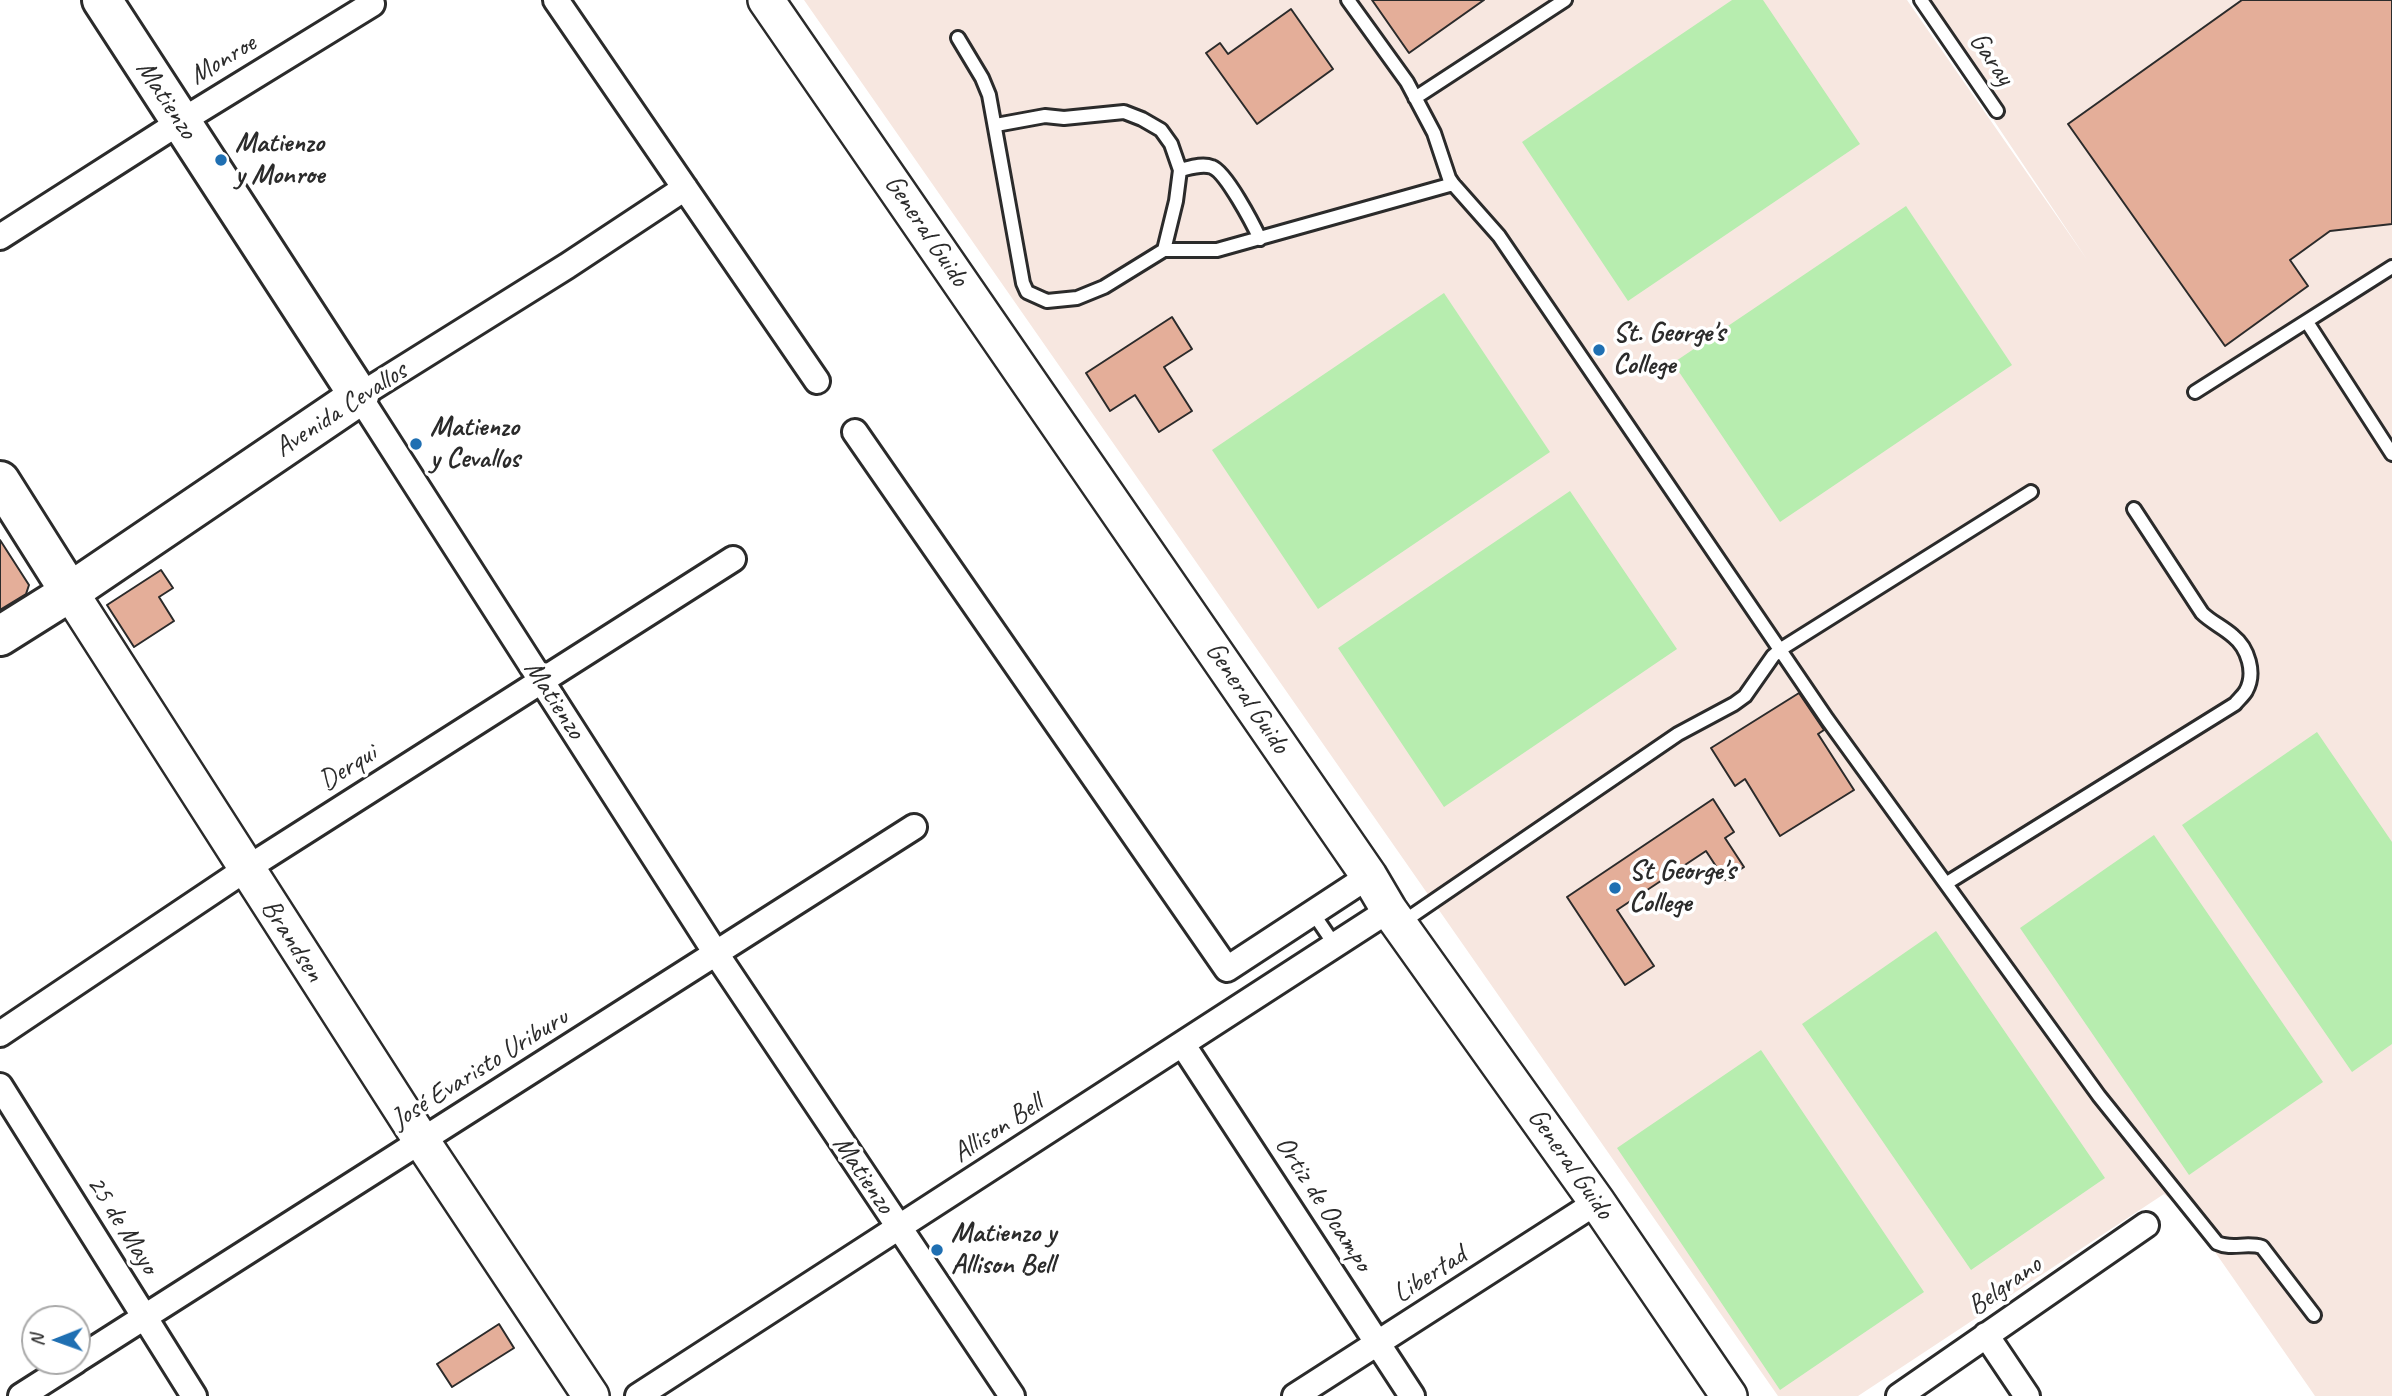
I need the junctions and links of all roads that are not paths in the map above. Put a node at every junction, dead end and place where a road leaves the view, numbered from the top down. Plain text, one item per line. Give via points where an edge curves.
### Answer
1 (102, 0) edge
2 (556, 0) edge
3 (766, 0) edge
4 (1348, 0) edge
5 (1565, 0) edge
6 (1921, 0) edge
7 (372, 4) dead end
8 (958, 38) dead end
9 (1415, 98) junction
10 (1997, 111) dead end
11 (180, 122) junction
12 (996, 125) junction
13 (1180, 170) junction
14 (1453, 184) junction
15 (685, 188) junction
16 (0, 237) edge
17 (1260, 239) junction
18 (1164, 250) junction
19 (2392, 267) edge
20 (2307, 322) junction
21 (817, 381) dead end
22 (2195, 393) dead end
23 (359, 396) junction
24 (855, 432) dead end
25 (2392, 454) edge
26 (0, 481) edge
27 (2031, 492) dead end
28 (2134, 509) dead end
29 (733, 559) dead end
30 (69, 592) junction
31 (0, 636) edge
32 (1781, 649) junction
33 (542, 681) junction
34 (914, 827) dead end
35 (246, 869) junction
36 (1368, 876) junction
37 (1947, 883) junction
38 (1313, 913) junction
39 (1395, 917) junction
40 (1334, 944) junction
41 (716, 955) junction
42 (0, 1034) edge
43 (1183, 1045) junction
44 (0, 1086) edge
45 (421, 1140) junction
46 (1597, 1202) junction
47 (2146, 1225) dead end
48 (899, 1229) junction
49 (2314, 1315) dead end
50 (144, 1317) junction
51 (1986, 1335) junction
52 (1378, 1344) junction
53 (91, 1351) edge
54 (54, 1375) edge
55 (20, 1396) edge
56 (194, 1396) edge
57 (591, 1396) edge
58 (638, 1396) edge
59 (1012, 1396) edge
60 (1295, 1396) edge
61 (1412, 1396) edge
62 (1729, 1396) edge
63 (1899, 1396) edge
64 (2027, 1396) edge

1 - 11 main road, Matienzo
2 - 15 street
3 - 36 main road, General Guido
4 - 9 lane
5 - 9 lane
6 - 10 lane, Garay
7 - 11 street, Monroe
8 - 12 lane via 982,78
9 - 14 lane
11 - 16 street, Monroe
11 - 23 main road, Matienzo
12 - 13 lane via 1045,116 1124,112 1161,130
12 - 18 lane via 1027,292 1047,301 1077,298
13 - 17 lane via 1202,166 1221,173
13 - 18 lane
14 - 17 lane
14 - 32 lane via 1499,236
15 - 21 street
15 - 23 street, Avenida Cevallos
17 - 18 lane via 1217,250
19 - 20 lane
20 - 22 lane
20 - 25 lane
23 - 30 main road, Avenida Cevallos
23 - 33 street, Matienzo
24 - 38 street via 1227,969
26 - 30 main road, Brandsen
27 - 32 lane
28 - 37 lane via 2202,613 2241,645 2249,662 2246,691 2235,704
29 - 33 street, Derqui
30 - 31 main road, Avenida Cevallos
30 - 35 main road, Brandsen
32 - 37 lane
32 - 39 lane via 1734,704 1678,734
33 - 35 street, Derqui
33 - 41 street, Matienzo
34 - 41 street, José Evaristo Uriburu
35 - 42 street, Derqui
35 - 45 main road, Brandsen
36 - 38 street
36 - 39 main road, General Guido
37 - 49 lane via 2099,1096 2217,1243 2262,1247
38 - 40 lane
39 - 40 street, Allison Bell
39 - 46 main road, General Guido
40 - 43 street, Allison Bell
41 - 45 street, José Evaristo Uriburu
41 - 48 street, Matienzo
43 - 48 street, Allison Bell
43 - 52 street, Ortiz de Ocampo
44 - 50 street, 25 de Mayo
45 - 50 street, José Evaristo Uriburu
45 - 57 main road, Brandsen
46 - 52 street, Libertad
46 - 62 main road, General Guido
47 - 51 street, Belgrano
48 - 58 street, Allison Bell
48 - 59 street, Matienzo
50 - 53 street, José Evaristo Uriburu
50 - 56 street, 25 de Mayo
51 - 63 street, Belgrano
51 - 64 street
52 - 60 street, Libertad
52 - 61 street, Ortiz de Ocampo
54 - 55 street, José Evaristo Uriburu

